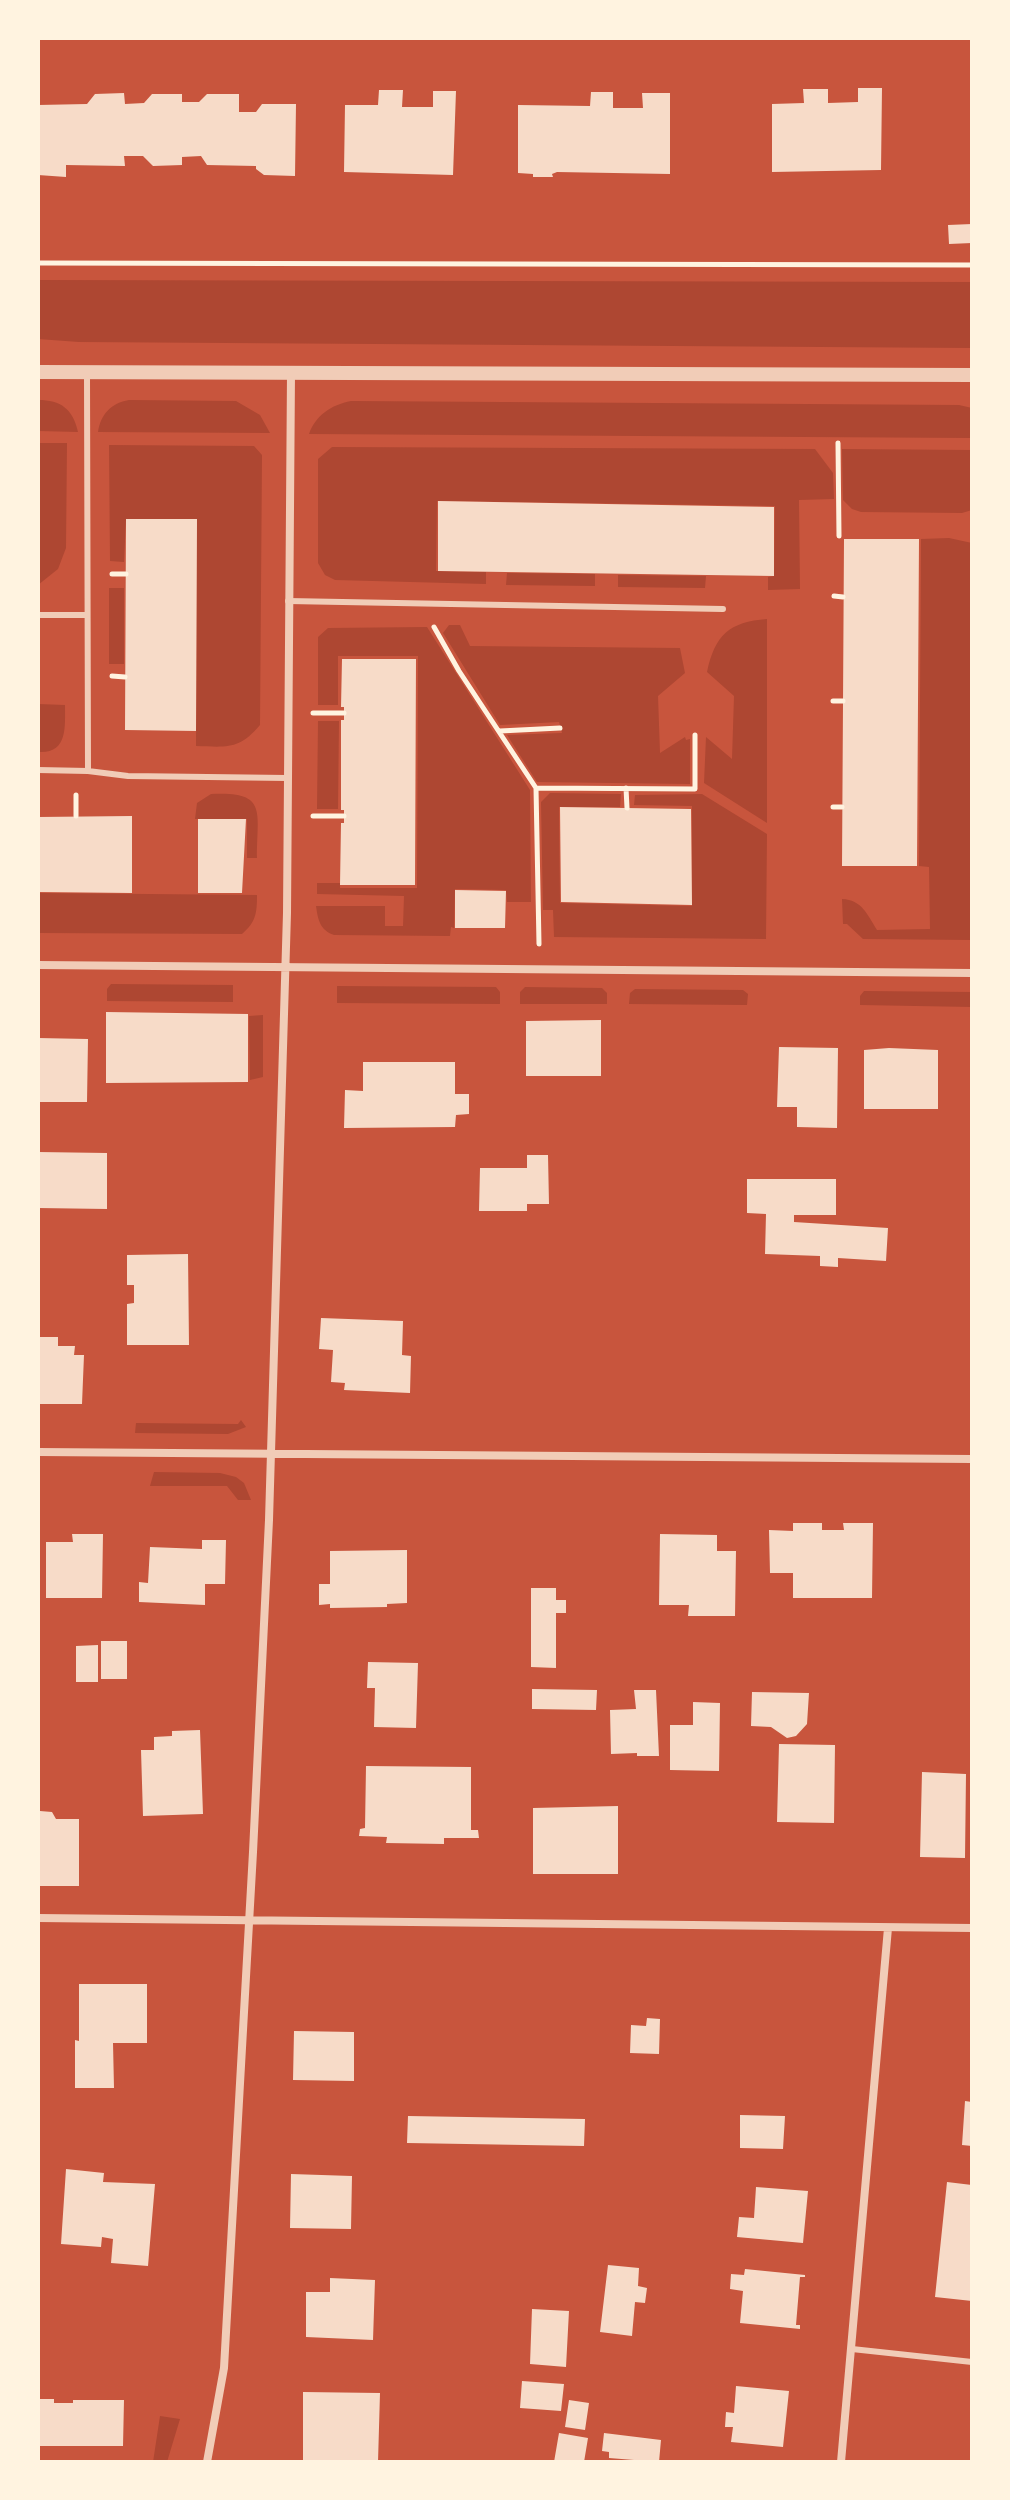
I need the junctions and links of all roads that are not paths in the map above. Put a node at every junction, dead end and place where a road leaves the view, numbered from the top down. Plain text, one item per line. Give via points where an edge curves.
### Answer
1 (38, 372) edge
2 (87, 372) junction
3 (291, 372) junction
4 (972, 375) edge
5 (288, 601) junction
6 (723, 609) dead end
7 (38, 615) edge
8 (86, 615) junction
9 (38, 770) edge
10 (88, 771) junction
11 (287, 778) junction
12 (38, 965) edge
13 (286, 966) junction
14 (972, 973) edge
15 (38, 1452) edge
16 (271, 1455) junction
17 (972, 1459) edge
18 (38, 1918) edge
19 (249, 1920) junction
20 (888, 1928) junction
21 (972, 1928) edge
22 (852, 2349) junction
23 (972, 2362) edge
24 (207, 2462) edge
25 (841, 2462) edge

1 - 2 street
2 - 3 street
2 - 8 lane
3 - 4 street
3 - 5 street
5 - 6 lane
5 - 11 street
7 - 8 lane
8 - 10 lane
9 - 10 lane
10 - 11 lane
11 - 13 street
12 - 13 street
13 - 14 street
13 - 16 street
15 - 16 street
16 - 17 street
16 - 19 street
18 - 19 street
19 - 20 street
19 - 24 street via 224,2368
20 - 21 street
20 - 22 street
22 - 23 lane
22 - 25 street

